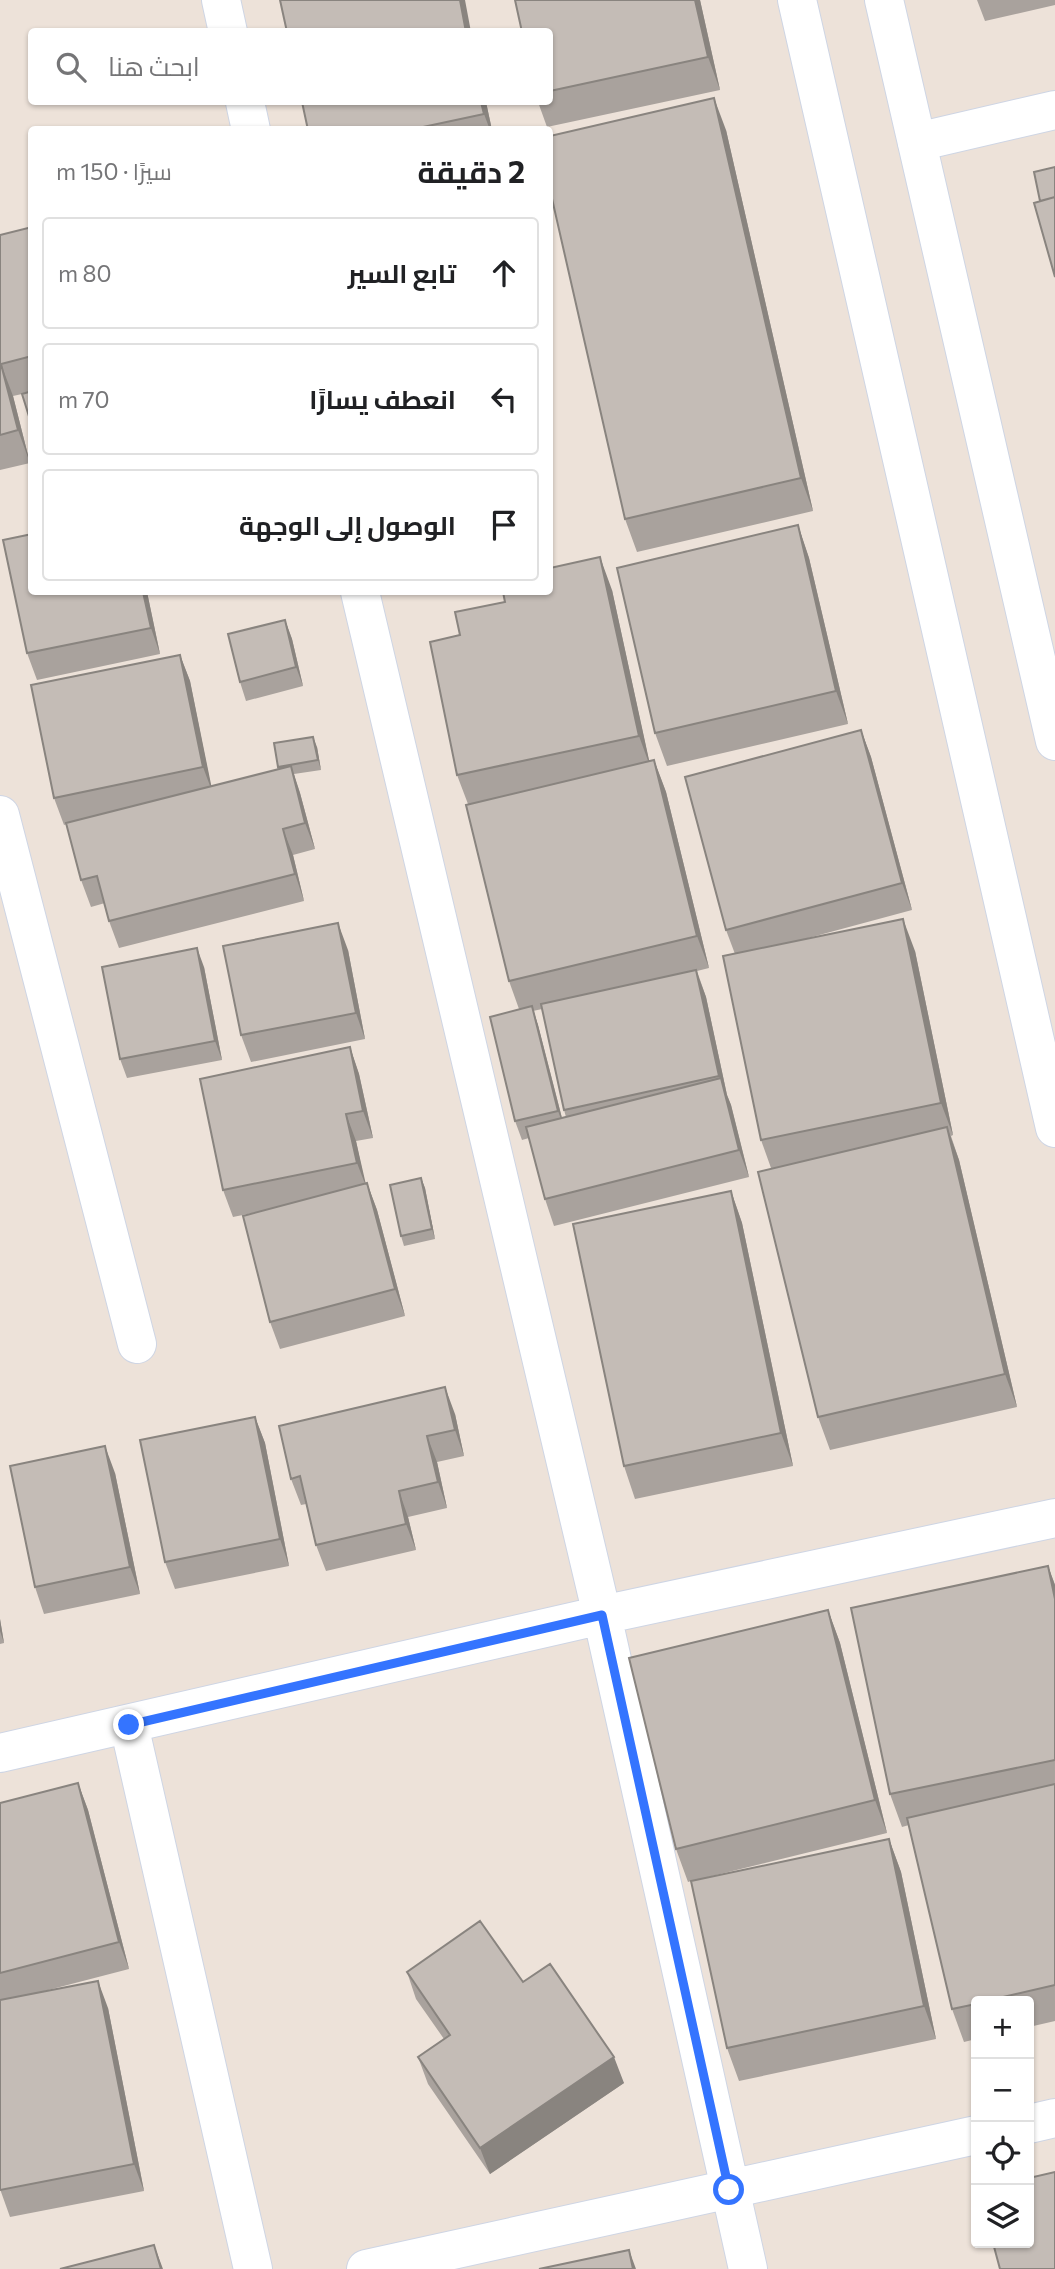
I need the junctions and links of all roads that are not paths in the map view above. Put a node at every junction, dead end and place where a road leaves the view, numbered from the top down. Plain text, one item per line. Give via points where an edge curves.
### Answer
1 (221, 0) edge
2 (797, 0) edge
3 (884, 0) edge
4 (227, 28) edge
5 (246, 105) edge
6 (1055, 110) edge
7 (250, 126) edge
8 (917, 142) junction
9 (361, 595) edge
10 (1055, 741) edge
11 (0, 815) edge
12 (1055, 1128) edge
13 (136, 1344) dead end
14 (1055, 1518) edge
15 (602, 1615) junction
16 (129, 1725) junction
17 (0, 1753) edge
18 (1055, 2118) edge
19 (1034, 2123) edge
20 (971, 2136) edge
21 (729, 2190) junction
22 (253, 2269) edge
23 (366, 2269) edge
24 (748, 2269) edge

1 - 4 street
2 - 12 street
3 - 8 street
5 - 7 street
6 - 8 street
8 - 10 street
9 - 15 street
11 - 13 street
14 - 15 street
15 - 16 street
15 - 21 street
16 - 17 street
16 - 22 street
18 - 19 street
20 - 21 street
21 - 23 street
21 - 24 street

